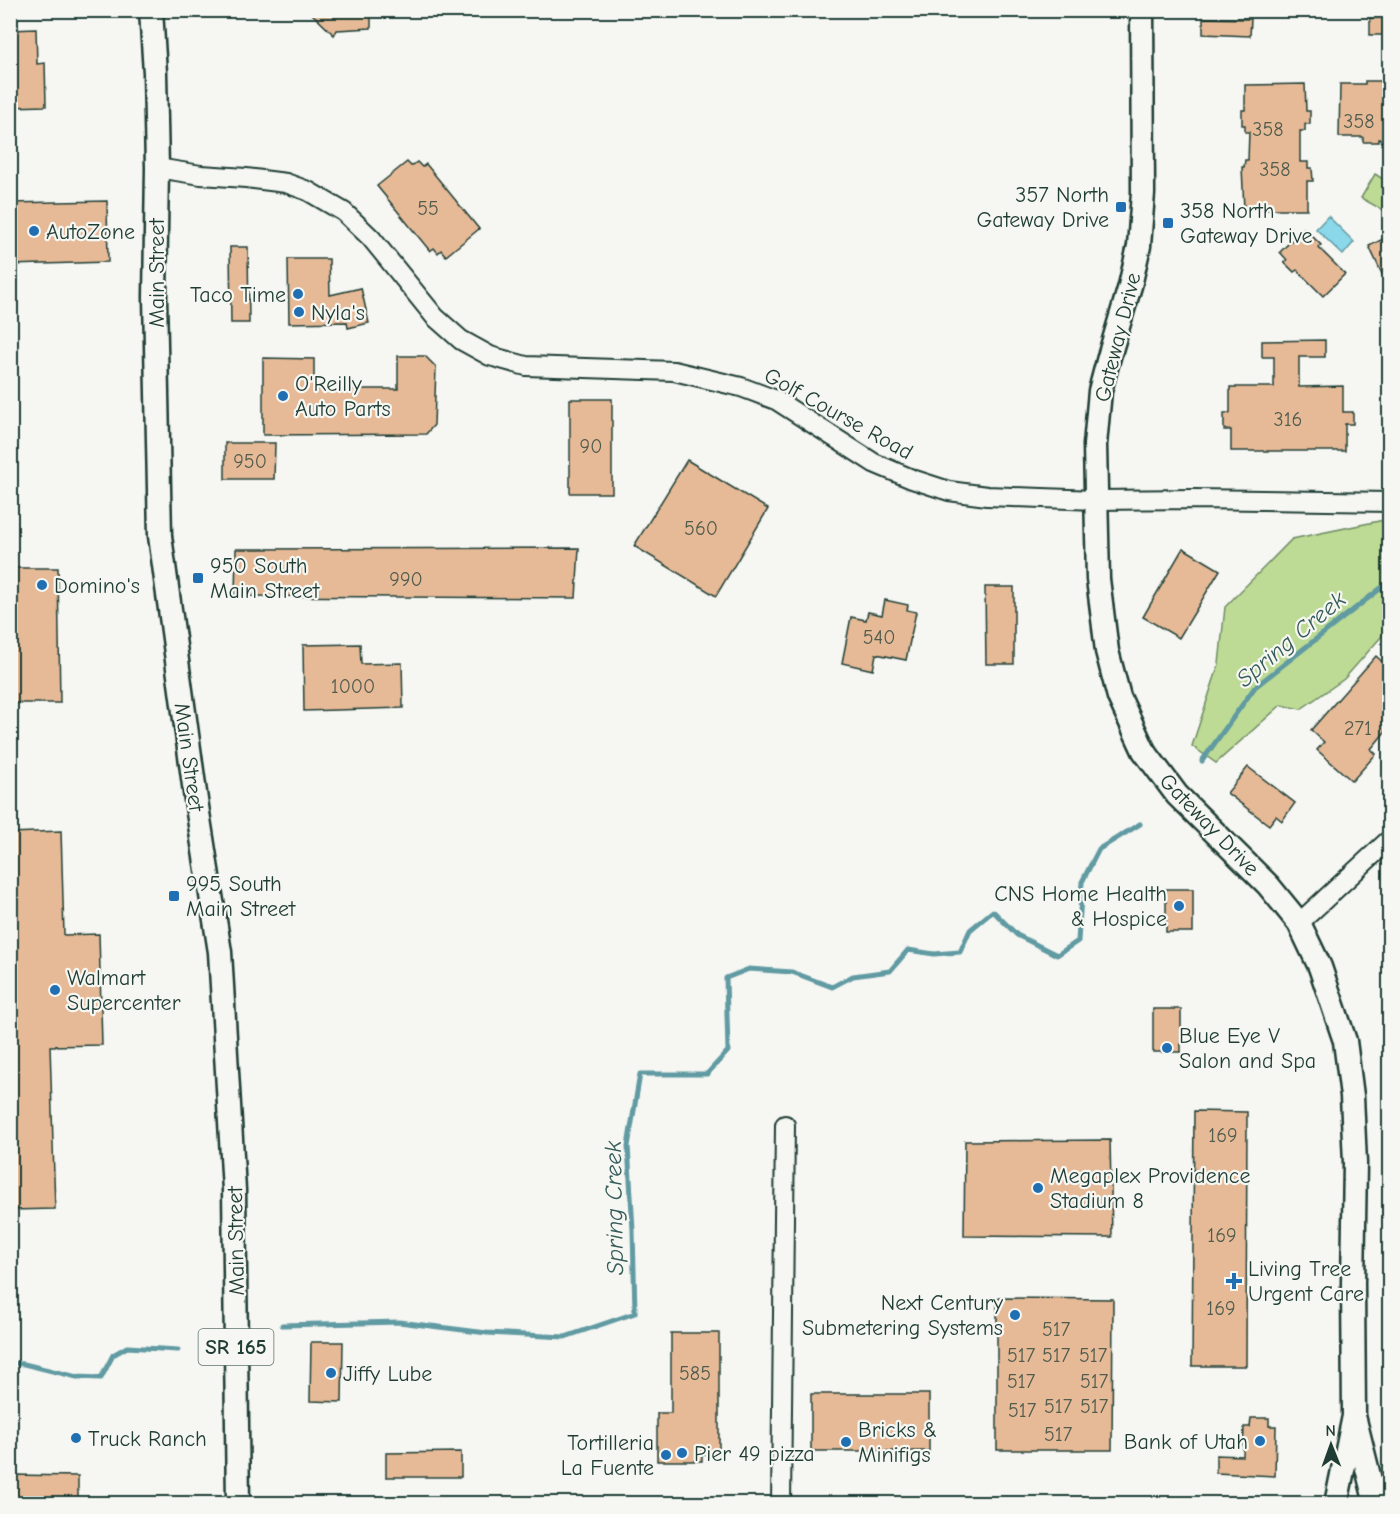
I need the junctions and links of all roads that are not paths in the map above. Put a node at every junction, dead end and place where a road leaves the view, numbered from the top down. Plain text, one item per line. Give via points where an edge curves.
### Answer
1 (151, 10) edge
2 (1142, 10) edge
3 (157, 168) junction
4 (1096, 500) junction
5 (1389, 502) edge
6 (1389, 838) edge
7 (1299, 924) junction
8 (785, 1125) dead end
9 (1354, 1416) junction
10 (238, 1503) edge
11 (781, 1503) edge
12 (1336, 1503) edge
13 (1376, 1503) edge

1 - 3 main road, Main Street / SR 165
2 - 4 main road, Gateway Drive via 1143,193 1139,246 1100,391 1095,445
3 - 4 street, Golf Course Road via 286,183 308,191 344,212 371,238 435,317 461,340 490,356 526,366 674,371 704,377 776,400 874,463 949,491
3 - 10 main road, Main Street / SR 165 via 155,316 160,536 220,952 234,1190
4 - 5 street, Golf Course Road
4 - 7 main road, Gateway Drive via 1098,579 1107,651 1119,697 1144,751 1177,795 1268,885
6 - 7 street
7 - 9 main road, Gateway Drive via 1320,967 1345,1041 1352,1096
8 - 11 street
9 - 12 main road, Gateway Drive
9 - 13 main road, Gateway Drive

